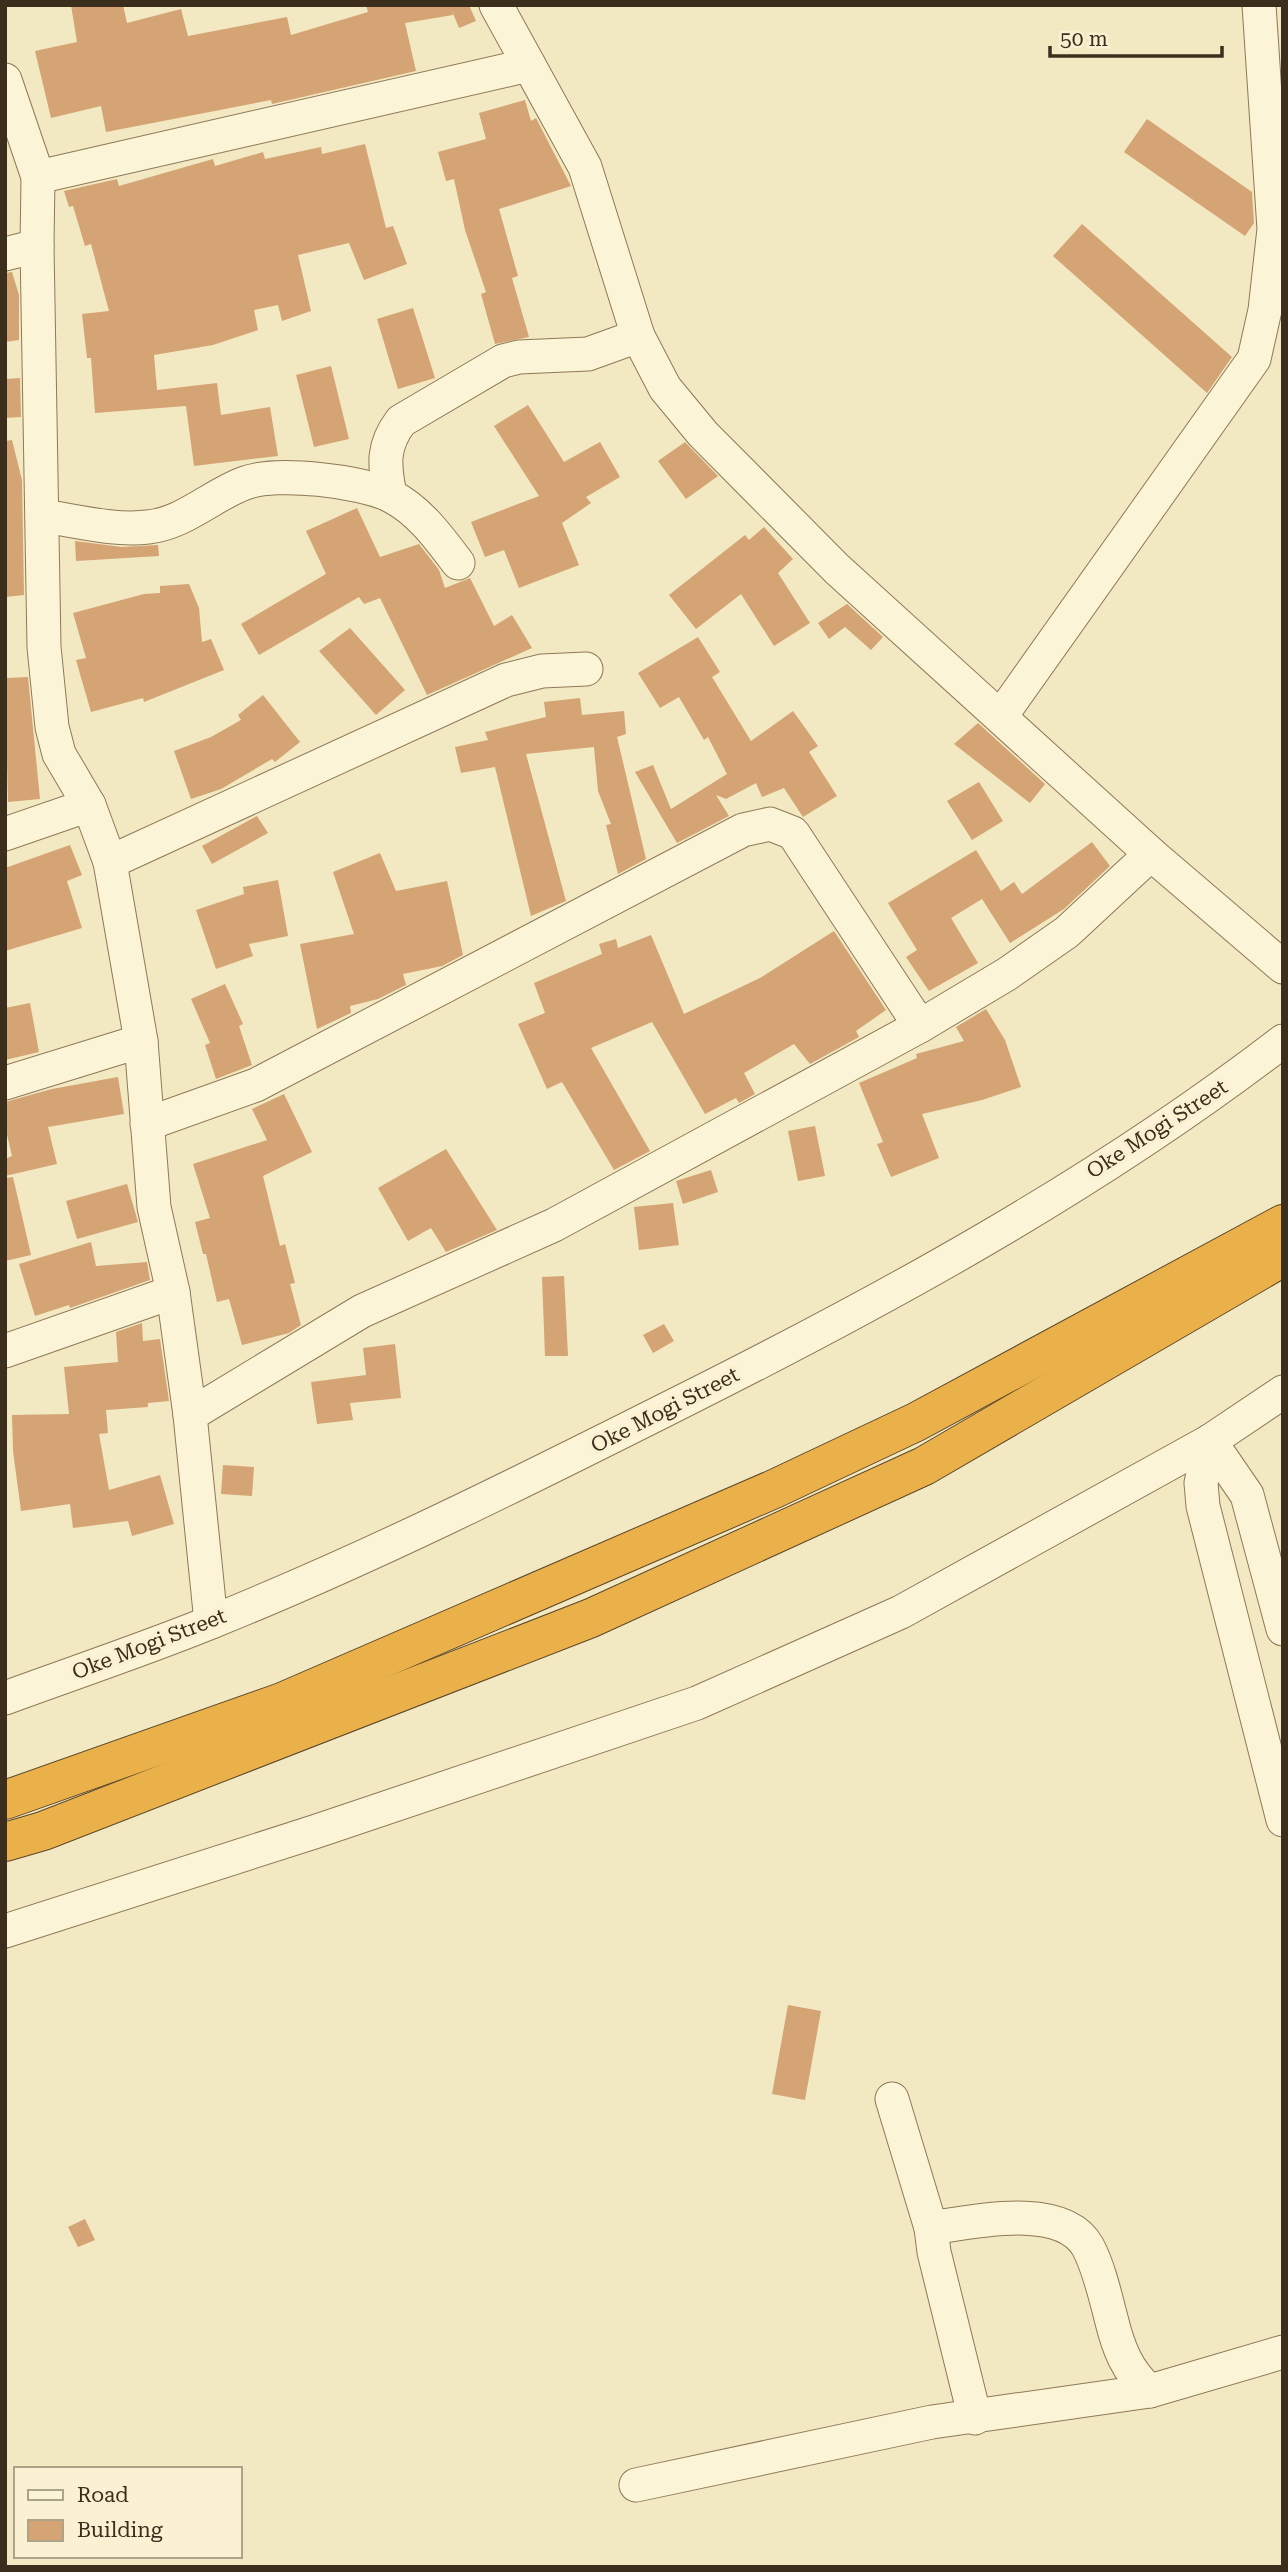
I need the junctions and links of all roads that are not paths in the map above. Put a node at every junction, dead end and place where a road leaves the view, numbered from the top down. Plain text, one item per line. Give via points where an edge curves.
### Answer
1 (496, 5) edge
2 (1259, 5) edge
3 (528, 65) junction
4 (5, 80) edge
5 (38, 177) junction
6 (1278, 209) edge
7 (21, 250) edge
8 (638, 336) junction
9 (390, 495) junction
10 (43, 516) junction
11 (458, 564) dead end
12 (586, 669) dead end
13 (1001, 716) junction
14 (89, 805) junction
15 (5, 834) edge
16 (1151, 854) junction
17 (110, 862) junction
18 (1283, 967) edge
19 (920, 1026) junction
20 (141, 1041) junction
21 (1283, 1041) edge
22 (5, 1083) edge
23 (147, 1124) junction
24 (1283, 1224) edge
25 (1283, 1257) edge
26 (173, 1292) junction
27 (5, 1351) edge
28 (1283, 1392) edge
29 (190, 1415) junction
30 (1210, 1441) junction
31 (211, 1622) junction
32 (1283, 1629) edge
33 (5, 1698) edge
34 (1269, 1711) edge
35 (5, 1800) edge
36 (1283, 1820) edge
37 (5, 1842) edge
38 (5, 1931) edge
39 (892, 2099) dead end
40 (932, 2228) junction
41 (1283, 2352) edge
42 (1150, 2391) junction
43 (975, 2418) junction
44 (636, 2485) dead end

1 - 3 street
2 - 6 street
3 - 5 street
3 - 8 street via 585,167
4 - 5 street
5 - 7 street
6 - 13 street via 1254,359
7 - 10 street
8 - 9 street via 588,354 503,361 401,421 390,436 383,460
8 - 13 street via 665,388 703,434 837,569
9 - 10 street via 309,477 288,477 246,482 174,520 149,527
9 - 11 street via 429,524
10 - 14 street via 44,647 52,727 59,754
12 - 17 street via 542,671 506,680
13 - 16 street
14 - 15 street
14 - 17 street
16 - 18 street
16 - 19 street via 1066,932
17 - 20 street
19 - 23 street via 793,833 769,824 743,830 256,1085
19 - 29 street via 554,1225 362,1311
20 - 22 street
20 - 23 street
21 - 31 street, Oke Mogi Street via 1213,1095 981,1241 774,1355 449,1516
23 - 26 street via 154,1207
24 - 35 highway via 916,1422 774,1489 282,1702
25 - 37 highway via 899,1477 591,1618
26 - 27 street
26 - 29 street
28 - 30 street
29 - 31 street
30 - 32 street via 1247,1495
30 - 34 street via 1203,1506
30 - 38 street via 901,1612 698,1703
31 - 33 street, Oke Mogi Street
34 - 36 street
39 - 40 street
40 - 42 street via 1025,2217 1063,2226 1087,2244 1116,2341 1133,2376
40 - 43 street via 933,2252
41 - 42 street
42 - 43 street
43 - 44 street via 903,2428

